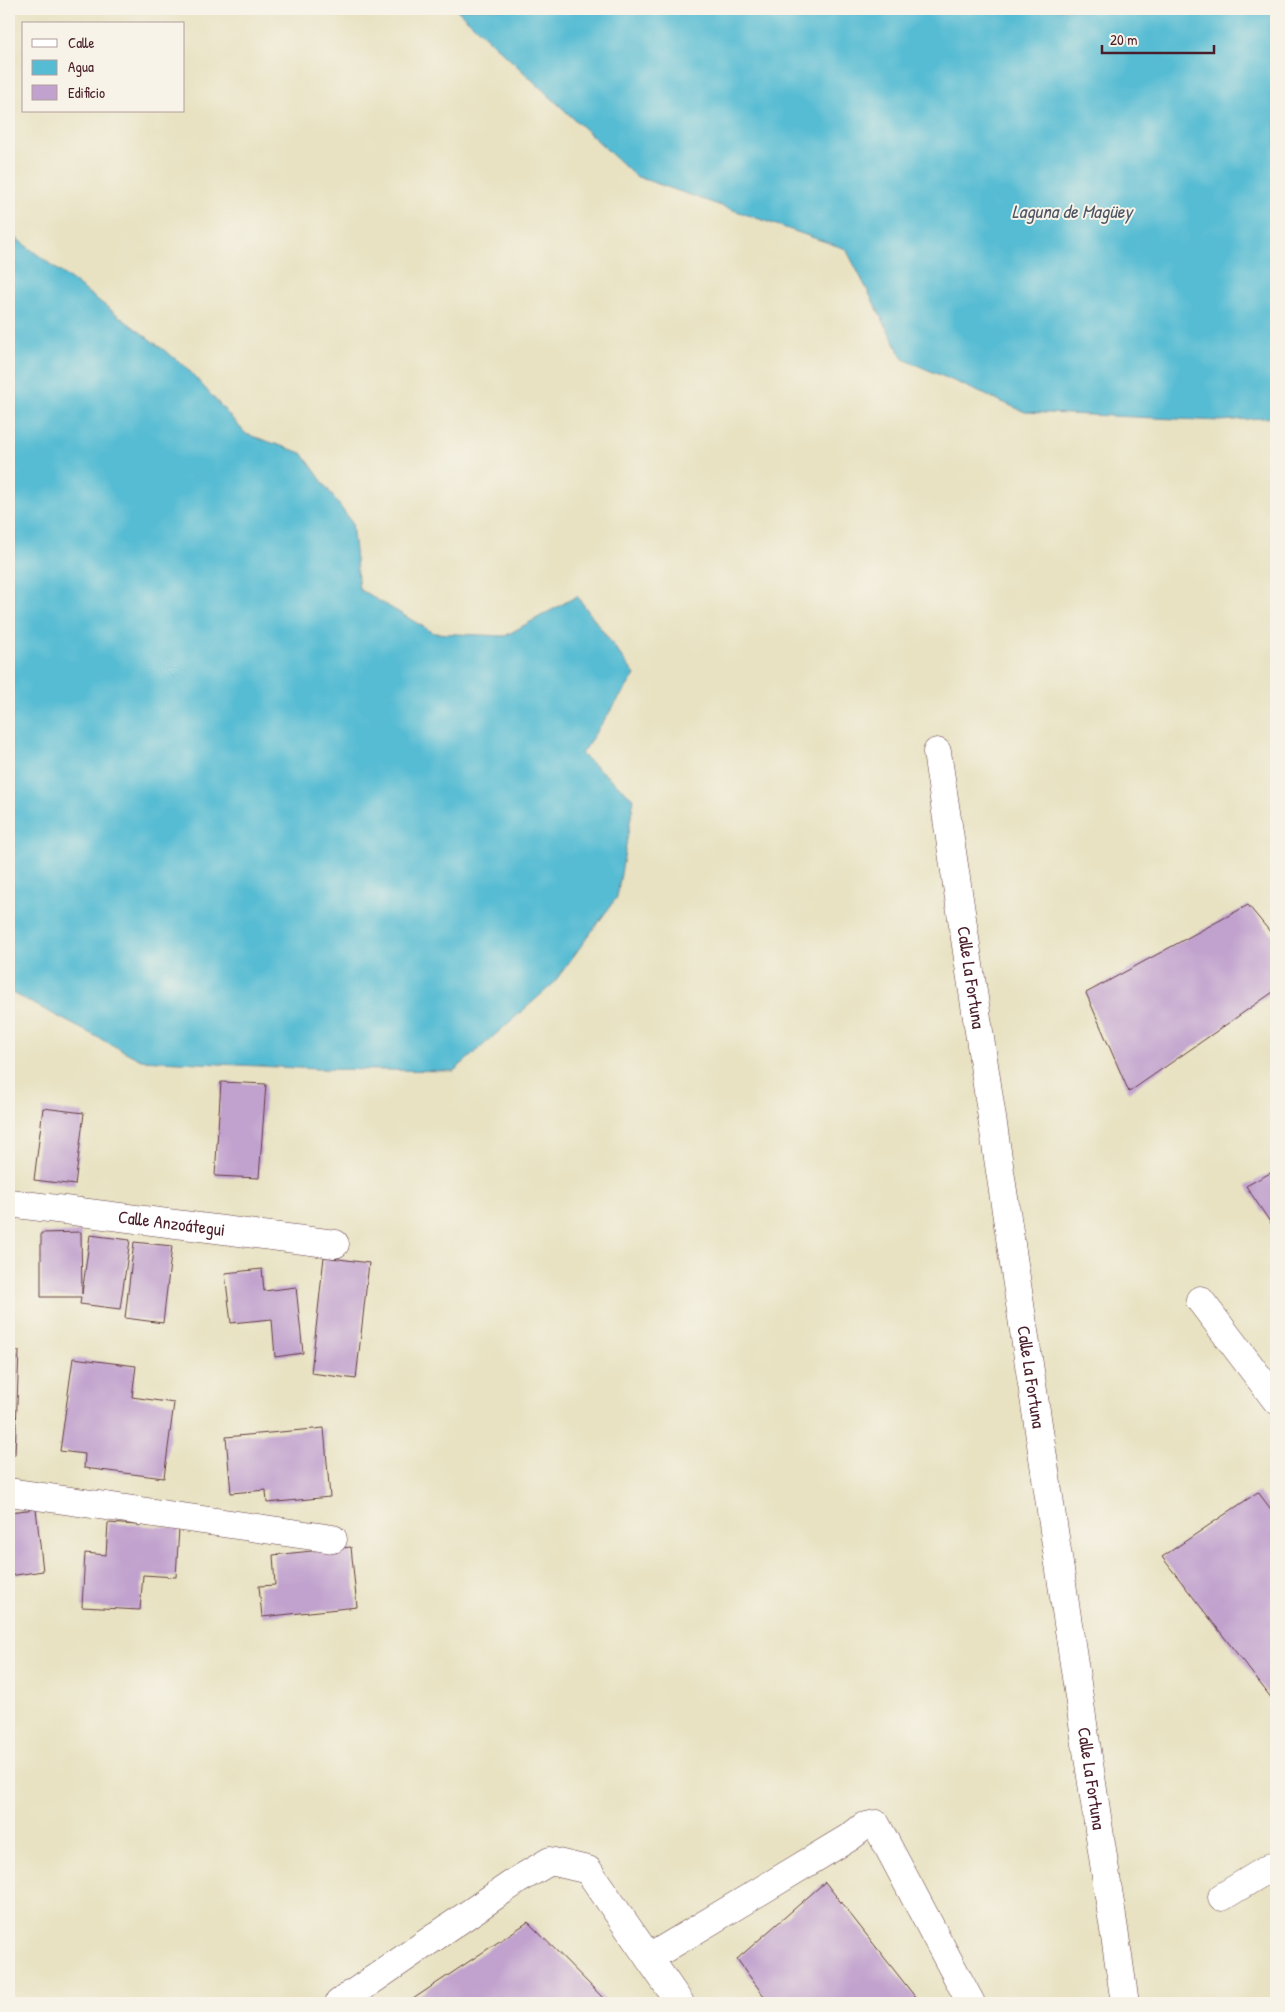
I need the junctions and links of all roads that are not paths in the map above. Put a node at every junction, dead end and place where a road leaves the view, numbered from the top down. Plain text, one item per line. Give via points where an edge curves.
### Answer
1 (937, 752) dead end
2 (9, 1203) edge
3 (335, 1244) dead end
4 (1200, 1300) dead end
5 (1276, 1400) edge
6 (9, 1492) edge
7 (333, 1539) dead end
8 (1276, 1864) edge
9 (1222, 1897) dead end
10 (649, 1958) junction
11 (338, 2003) edge
12 (680, 2003) edge
13 (971, 2003) edge
14 (1125, 2003) edge

1 - 14 street, Calle La Fortuna
2 - 3 street, Calle Anzoátegui
4 - 5 street
6 - 7 street
8 - 9 street
10 - 11 street via 588,1870 550,1861
10 - 12 street
10 - 13 street via 863,1827 876,1824

